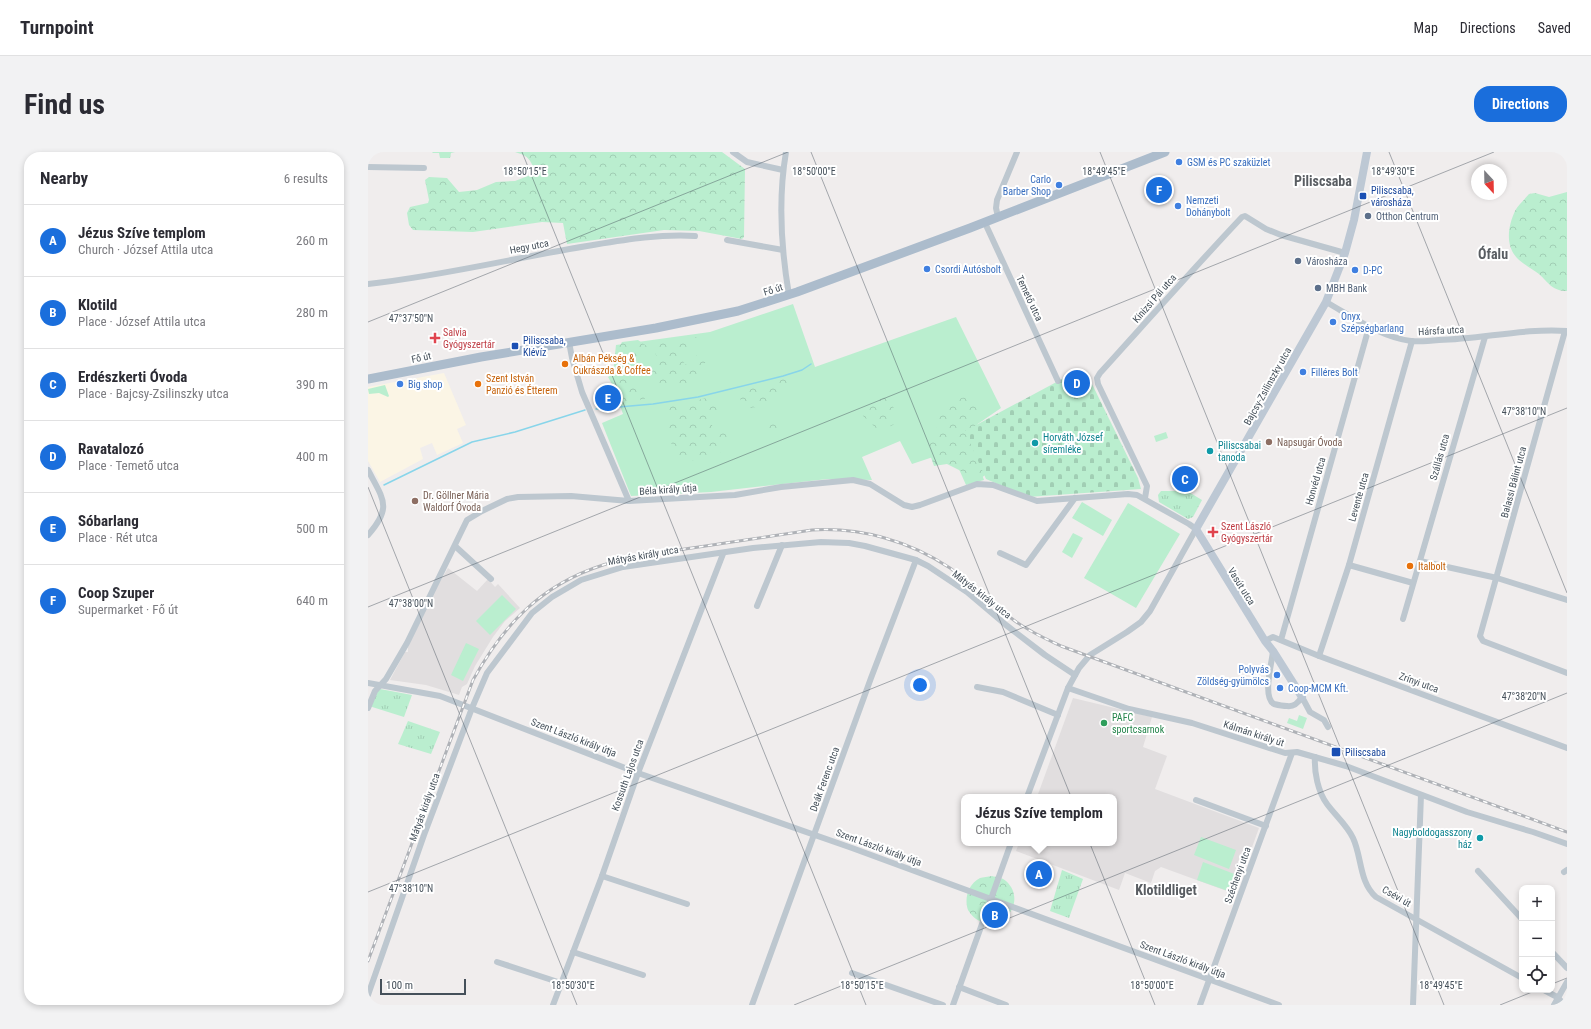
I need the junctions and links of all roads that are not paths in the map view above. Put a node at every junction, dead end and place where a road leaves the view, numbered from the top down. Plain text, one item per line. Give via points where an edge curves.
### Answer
1 (733, 152) edge
2 (786, 152) edge
3 (1017, 152) edge
4 (1165, 152) edge
5 (1367, 152) edge
6 (368, 167) edge
7 (424, 168) dead end
8 (783, 170) junction
9 (998, 217) junction
10 (985, 223) junction
11 (696, 236) dead end
12 (728, 240) dead end
13 (783, 250) junction
14 (1345, 254) junction
15 (368, 284) edge
16 (789, 295) junction
17 (1326, 302) junction
18 (1369, 327) junction
19 (1566, 331) edge
20 (1485, 337) junction
21 (1412, 341) junction
22 (569, 342) junction
23 (368, 378) edge
24 (1058, 381) dead end
25 (368, 470) edge
26 (1074, 498) junction
27 (1145, 498) junction
28 (629, 502) junction
29 (1196, 529) junction
30 (368, 535) edge
31 (782, 545) junction
32 (455, 546) junction
33 (1000, 553) dead end
34 (722, 554) junction
35 (916, 560) junction
36 (1420, 561) junction
37 (1349, 565) junction
38 (1497, 578) junction
39 (491, 579) dead end
40 (1413, 583) junction
41 (1567, 598) edge
42 (757, 606) dead end
43 (1403, 619) dead end
44 (1281, 640) junction
45 (1265, 641) junction
46 (1273, 651) junction
47 (1318, 656) junction
48 (1567, 673) edge
49 (1074, 675) junction
50 (368, 683) edge
51 (380, 685) junction
52 (977, 686) dead end
53 (1068, 688) junction
54 (1302, 697) junction
55 (368, 708) edge
56 (472, 708) junction
57 (1058, 715) junction
58 (1328, 727) dead end
59 (1567, 748) edge
60 (1292, 753) junction
61 (1315, 757) junction
62 (638, 773) junction
63 (1028, 794) edge
64 (1421, 795) junction
65 (1196, 800) dead end
66 (1266, 826) junction
67 (815, 835) junction
68 (1567, 844) edge
69 (1010, 846) edge
70 (1478, 871) dead end
71 (602, 876) junction
72 (991, 899) junction
73 (687, 904) dead end
74 (1519, 916) edge
75 (1417, 919) junction
76 (573, 952) junction
77 (1555, 955) edge
78 (497, 962) dead end
79 (1567, 968) edge
80 (852, 973) dead end
81 (643, 975) dead end
82 (1519, 976) edge
83 (1210, 979) junction
84 (1567, 982) edge
85 (561, 983) junction
86 (959, 987) junction
87 (1550, 993) edge
88 (368, 995) edge
89 (1557, 997) junction
90 (553, 1005) edge
91 (752, 1005) edge
92 (942, 1005) edge
93 (952, 1005) edge
94 (1006, 1005) edge
95 (1200, 1005) edge
96 (1279, 1005) edge
97 (1413, 1005) edge
98 (1554, 1005) edge
99 (1565, 1005) edge

1 - 8 street via 747,162
2 - 8 street
3 - 9 street via 997,200
4 - 9 main road, Fő út
5 - 14 street, Bajcsy-Zsilinszky utca via 1356,213
6 - 7 street
8 - 13 street
9 - 10 main road, Fő út
10 - 16 main road, Fő út
10 - 24 street, Temető utca
11 - 15 street, Hegy utca via 670,234 621,240 406,280
12 - 13 street
13 - 16 street
14 - 17 street, Bajcsy-Zsilinszky utca
14 - 27 street, Kinizsi Pál utca via 1281,235 1245,216 1242,217 1100,373 1097,378 1098,384 1147,486
16 - 22 main road, Fő út via 702,320
17 - 18 street, Hársfa utca
17 - 29 street, Bajcsy-Zsilinszky utca
18 - 21 street, Hársfa utca
18 - 44 street, Honvéd utca
19 - 20 street, Hársfa utca via 1521,332
19 - 38 street, Balassi Bálint utca
20 - 21 street, Hársfa utca
20 - 36 street, Szállás utca
21 - 37 street, Levente utca
22 - 23 main road, Fő út
22 - 28 street via 578,380
25 - 30 street via 384,502 381,519
26 - 27 street, Béla király útja via 1128,494
26 - 28 street, Béla király útja via 1036,501 993,485 977,484 912,506 904,505 870,484 853,480 781,487 735,495
26 - 33 street via 1026,565
27 - 29 street, Béla király útja
28 - 32 street, Béla király útja via 559,495 507,499 467,520
29 - 45 street, Vasút utca
29 - 49 street, Bajcsy-Zsilinszky utca via 1150,611 1141,622 1090,655
31 - 34 street, Mátyás király utca
31 - 35 street, Mátyás király utca via 849,543
31 - 42 street
32 - 39 street
32 - 51 street, Béla király útja via 407,643
34 - 56 street, Mátyás király utca via 623,567 581,580 552,597 532,613 514,634 487,673
34 - 62 street, Kossuth Lajos utca
35 - 49 street, Mátyás király utca via 967,592 1010,629
35 - 67 street, Deák Ferenc utca
36 - 38 street
36 - 40 street, Szállás utca
37 - 40 street
37 - 47 street, Levente utca
38 - 41 street
38 - 48 street, Balassi Bálint utca via 1481,639
40 - 43 street, Szállás utca
44 - 45 street, Zrínyi utca via 1273,637
44 - 47 street, Zrínyi utca
45 - 46 street, Vasút utca
46 - 54 street, Vasút utca
46 - 54 street via 1268,681 1271,701 1289,707 1298,704
47 - 59 street, Zrínyi utca
49 - 53 street, Bajcsy-Zsilinszky utca
50 - 51 street, Szent László király útja
51 - 55 street, Béla király útja
51 - 56 street, Szent László király útja via 434,695
52 - 57 street via 1003,692
53 - 57 street, Bajcsy-Zsilinszky utca
53 - 60 street, Kálmán király út via 1129,709 1192,723
54 - 58 street, Vasút utca via 1310,712 1324,720
56 - 62 street, Szent László király útja
56 - 88 street, Mátyás király utca
57 - 63 street, Bajcsy-Zsilinszky utca
60 - 61 street, Kálmán király út
60 - 66 street, Széchenyi utca
61 - 64 street, Kálmán király út
61 - 75 street, Csévi út via 1316,775 1323,798 1352,836 1370,891 1376,897
62 - 67 street, Szent László király útja
62 - 71 street, Kossuth Lajos utca
64 - 68 street, Kálmán király út
64 - 75 street
65 - 66 street
66 - 83 street, Széchenyi utca
67 - 72 street, Szent László király útja
67 - 91 street, Deák Ferenc utca
69 - 72 street
70 - 74 street
71 - 73 street
71 - 76 street, Kossuth Lajos utca
72 - 83 street, Szent László király útja
72 - 86 street
75 - 82 street, Csévi út
75 - 97 street
76 - 81 street
76 - 85 street, Kossuth Lajos utca
77 - 79 street
78 - 85 street
80 - 92 street
83 - 95 street, Széchenyi utca
83 - 96 street, Szent László király útja
84 - 89 street
85 - 90 street, Kossuth Lajos utca
86 - 93 street
86 - 94 street
87 - 89 street
89 - 98 street
89 - 99 street

